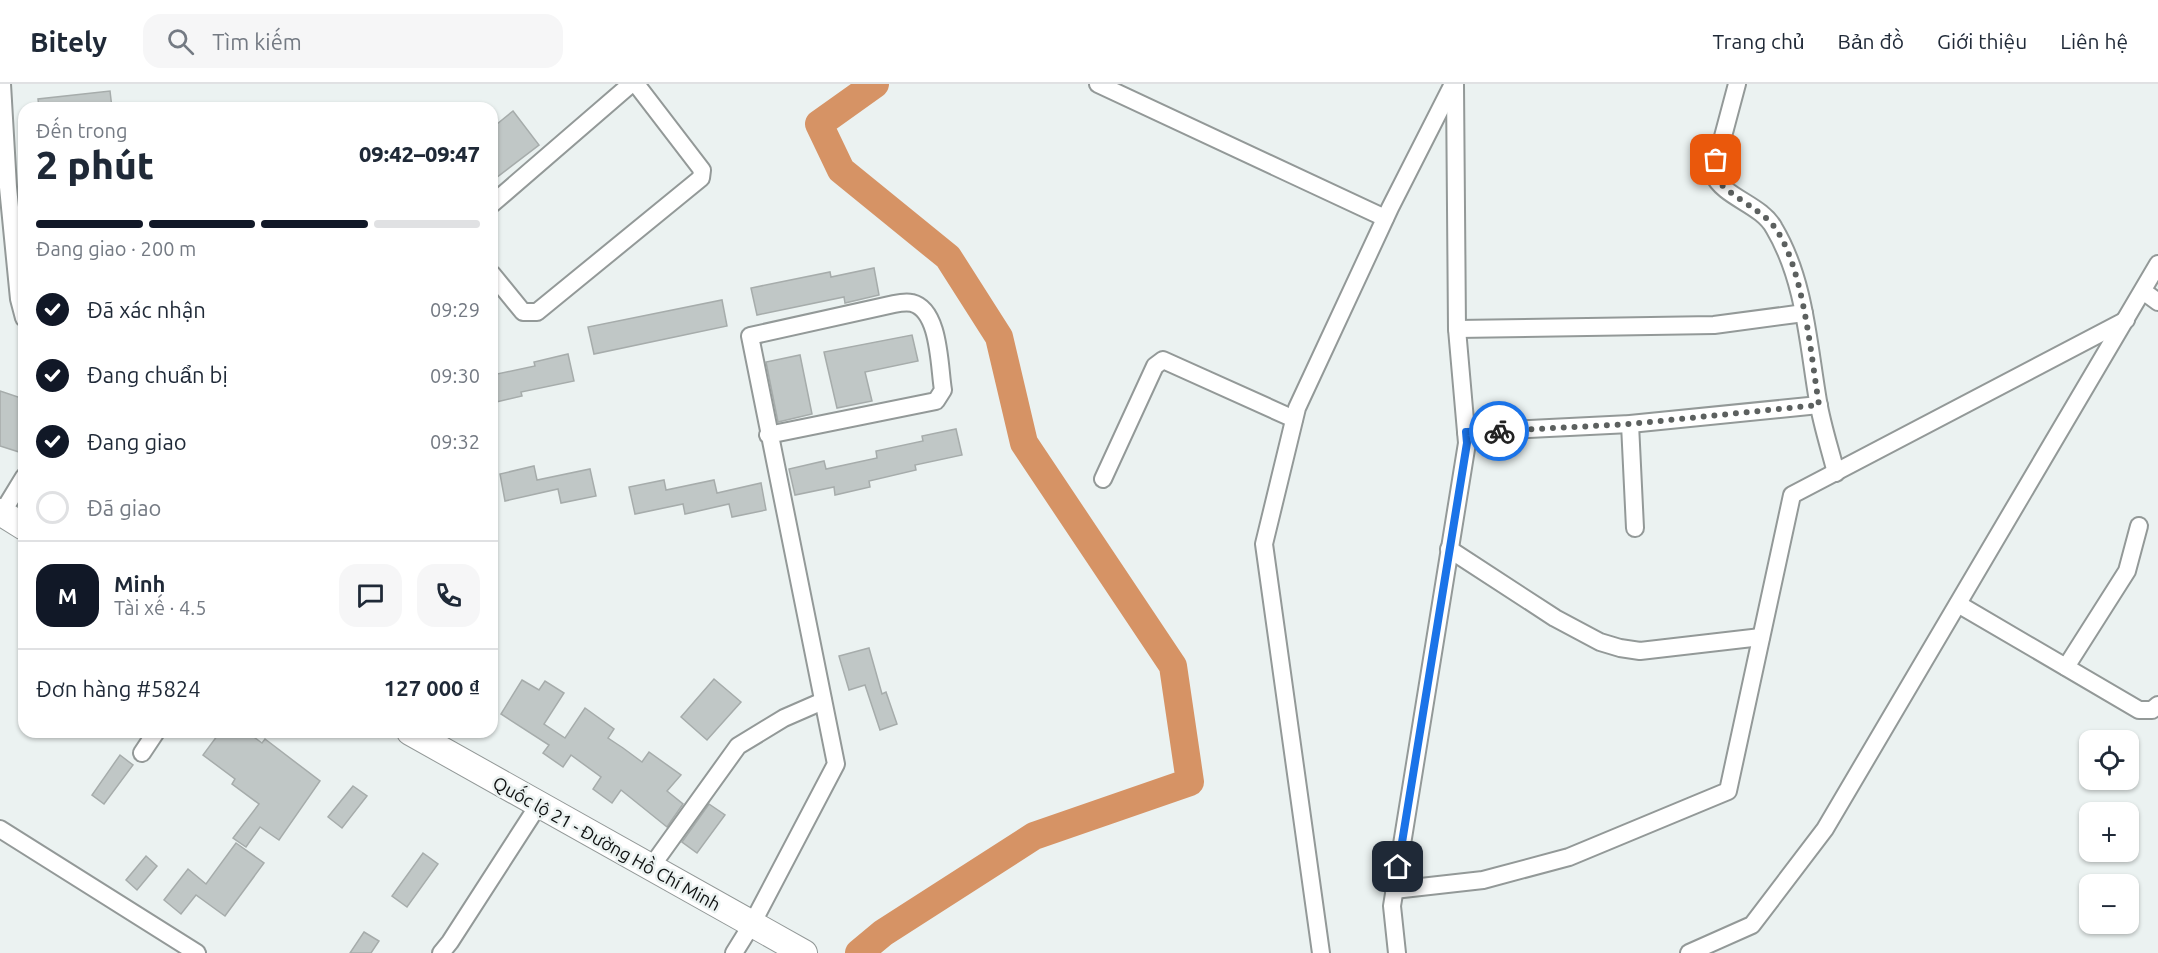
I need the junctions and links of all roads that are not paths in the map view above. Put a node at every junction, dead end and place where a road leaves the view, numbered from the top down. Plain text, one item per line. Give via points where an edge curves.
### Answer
1 (2, 84) edge
2 (634, 84) edge
3 (1098, 84) edge
4 (1454, 84) edge
5 (1737, 84) edge
6 (4, 187) edge
7 (498, 199) edge
8 (1385, 218) junction
9 (2158, 264) edge
10 (498, 281) edge
11 (2143, 291) junction
12 (18, 292) edge
13 (2158, 302) edge
14 (1804, 313) junction
15 (2126, 320) junction
16 (1457, 329) junction
17 (1819, 405) junction
18 (1294, 419) junction
19 (1630, 424) junction
20 (1466, 432) junction
21 (768, 435) junction
22 (1836, 472) junction
23 (1103, 480) dead end
24 (18, 486) edge
25 (1, 512) edge
26 (18, 523) edge
27 (2139, 526) dead end
28 (1635, 528) dead end
29 (1449, 549) junction
30 (1958, 604) junction
31 (1761, 637) junction
32 (2066, 668) junction
33 (823, 700) junction
34 (2158, 705) edge
35 (152, 738) edge
36 (421, 738) edge
37 (141, 753) dead end
38 (539, 804) junction
39 (0, 829) edge
40 (651, 867) junction
41 (1394, 890) junction
42 (752, 924) junction
43 (197, 953) edge
44 (441, 953) edge
45 (734, 953) edge
46 (804, 953) edge
47 (1321, 953) edge
48 (1397, 953) edge
49 (1689, 953) edge

1 - 6 street
2 - 7 street
2 - 10 street via 702,170 701,178 537,312 523,312
3 - 8 street
4 - 8 street
4 - 16 street
5 - 14 street via 1713,174 1773,225 1790,257
6 - 12 street
8 - 18 street
9 - 11 street
11 - 13 street
11 - 15 street
14 - 16 street via 1714,325
14 - 17 street
15 - 22 street
15 - 30 street
16 - 20 street
17 - 19 street
17 - 22 street
18 - 23 street via 1163,360 1155,366
18 - 47 street via 1264,544
19 - 20 street
19 - 28 street
20 - 29 street
21 - 21 street via 750,336 894,304 912,303 924,309 933,321 943,390 936,401
21 - 33 street
22 - 31 street via 1792,495
24 - 25 street
25 - 26 highway
27 - 32 street via 2127,571
29 - 31 street via 1556,618 1600,642 1620,648 1640,651
29 - 41 street
30 - 32 street
30 - 49 street via 1825,829 1752,925
31 - 41 street via 1728,791 1569,857 1483,880
32 - 34 street via 2139,710 2152,710
33 - 40 street via 738,746
33 - 42 street via 836,764
35 - 37 street
36 - 38 highway, Quốc lộ 21 - Đường Hồ Chí Minh
38 - 40 highway, Quốc lộ 21 - Đường Hồ Chí Minh
38 - 44 street
39 - 43 street
40 - 42 highway, Quốc lộ 21 - Đường Hồ Chí Minh
41 - 48 street
42 - 45 street
42 - 46 highway, Quốc lộ 21 - Đường Hồ Chí Minh

